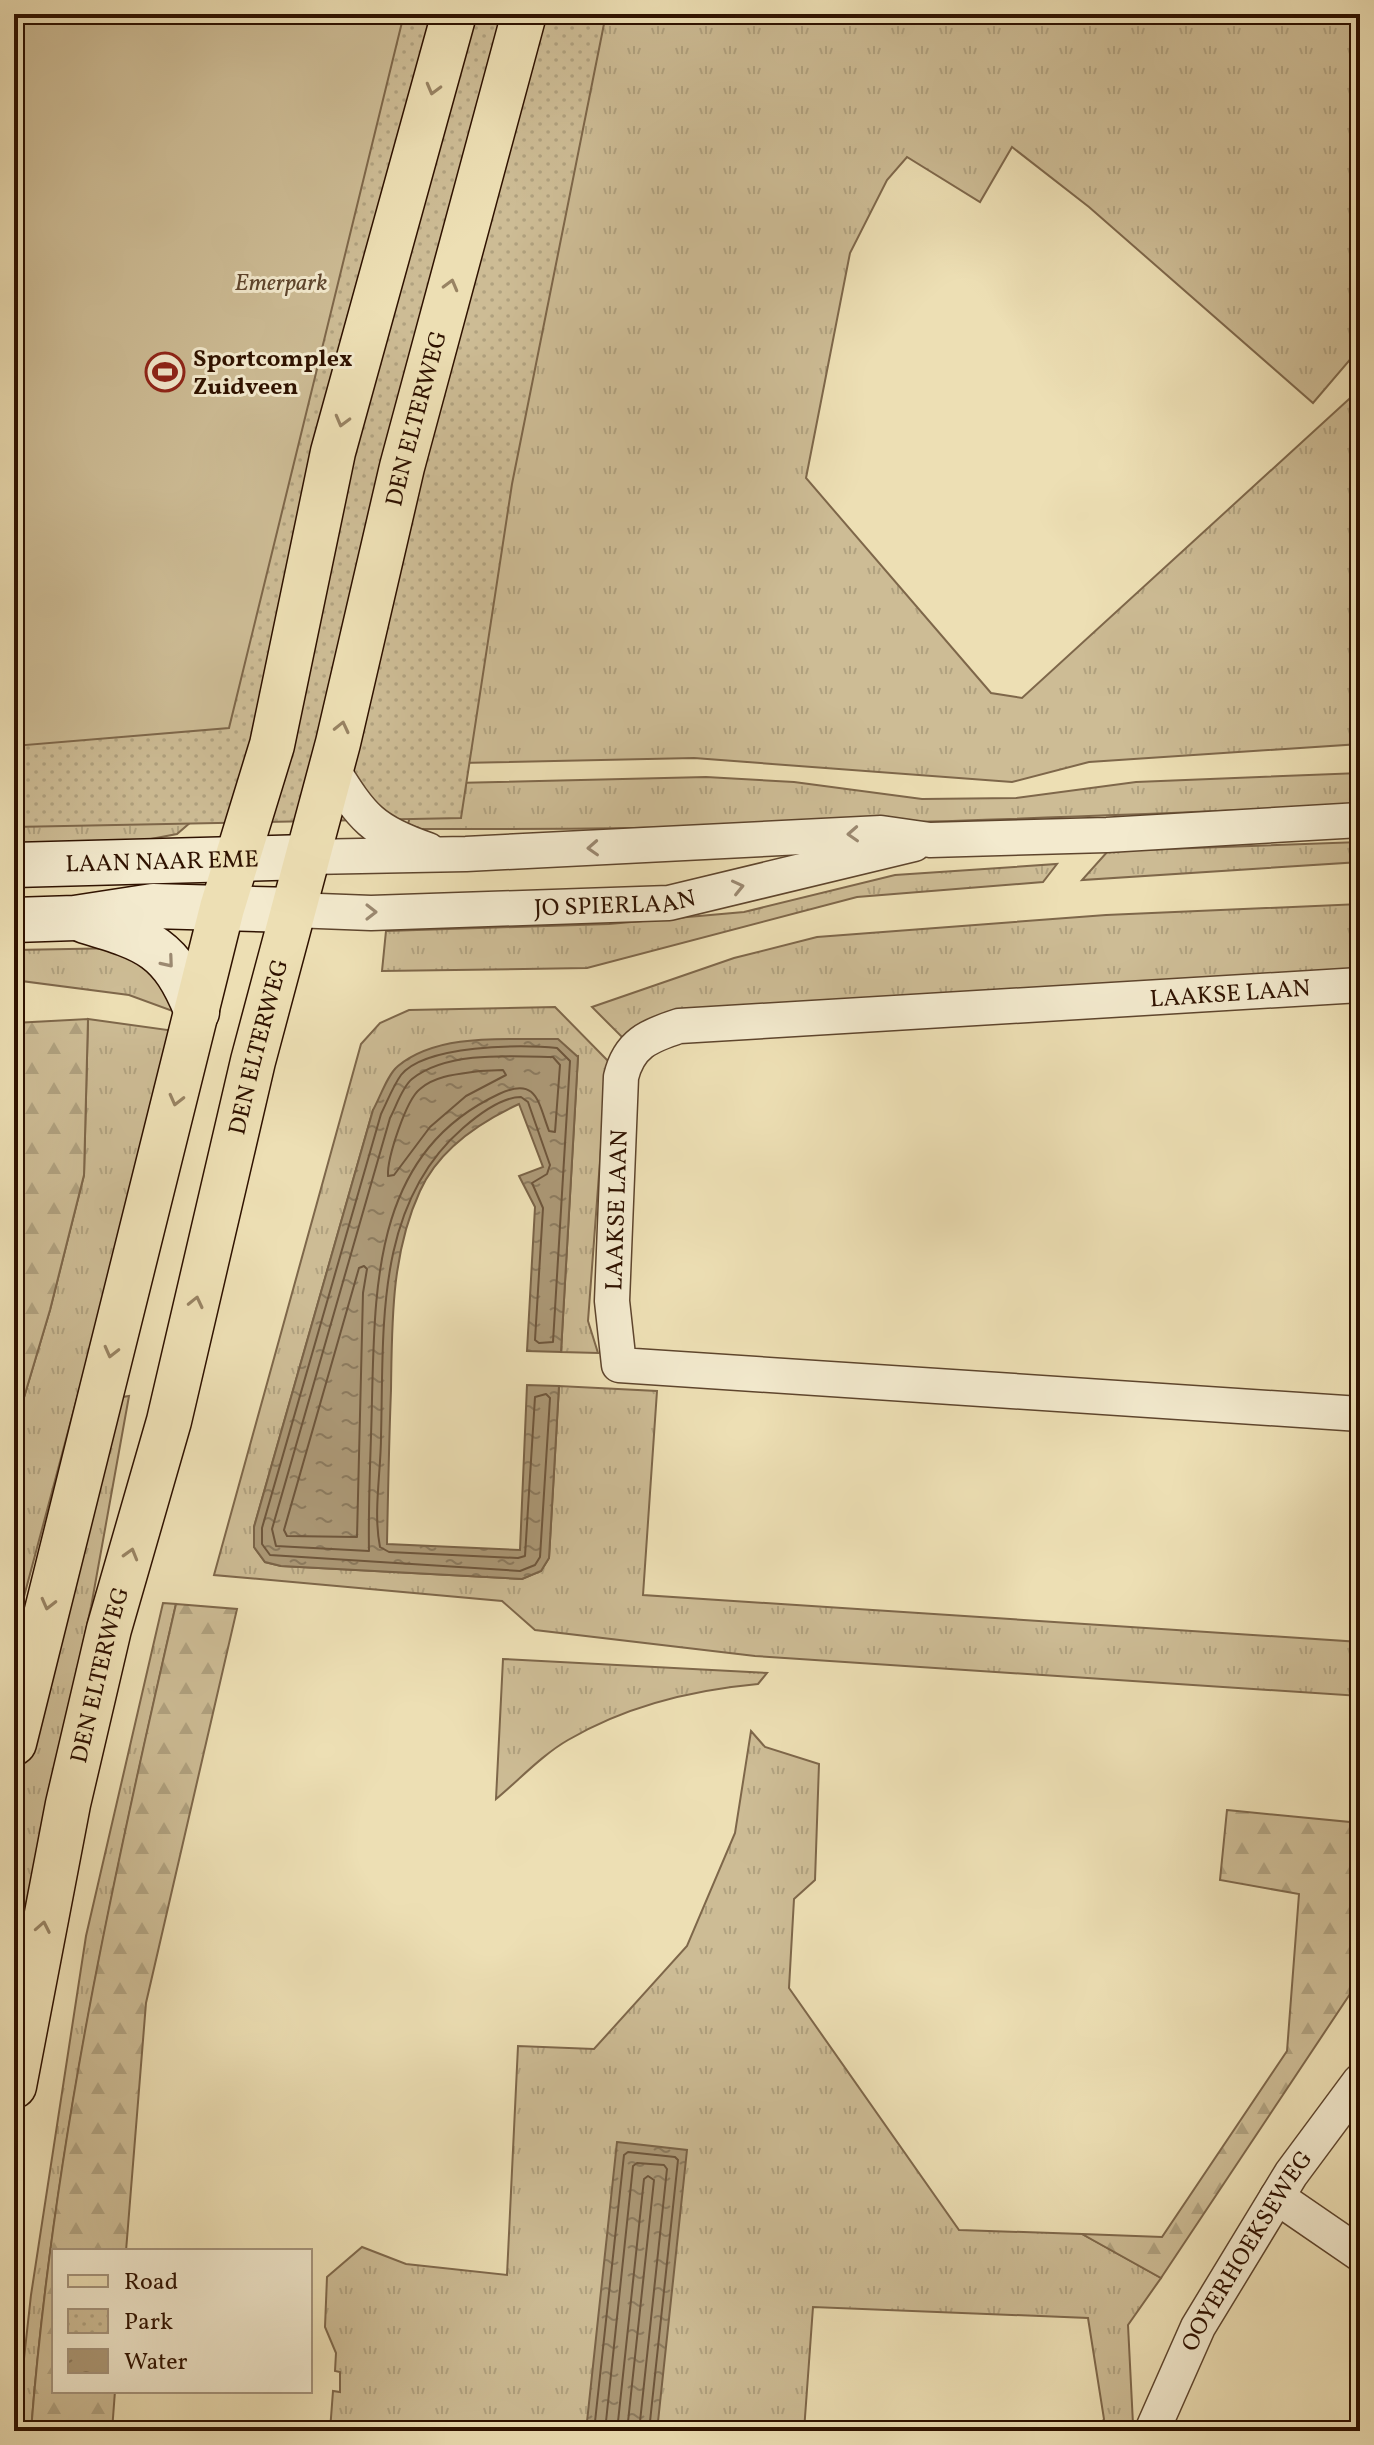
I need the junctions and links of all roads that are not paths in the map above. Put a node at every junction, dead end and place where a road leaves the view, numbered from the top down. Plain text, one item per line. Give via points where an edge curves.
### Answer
1 (454, 14) edge
2 (524, 14) edge
3 (332, 769) junction
4 (1360, 820) edge
5 (930, 840) junction
6 (443, 855) junction
7 (308, 857) junction
8 (236, 860) junction
9 (14, 865) edge
10 (222, 908) junction
11 (293, 910) junction
12 (75, 918) junction
13 (14, 920) edge
14 (1360, 985) edge
15 (197, 1012) junction
16 (1360, 1414) edge
17 (14, 1743) edge
18 (1360, 2081) edge
19 (14, 2086) edge
20 (1277, 2197) junction
21 (1360, 2254) edge
22 (1152, 2431) edge

1 -> 8 main road via 333,452 272,745
3 -> 2 main road, DEN ELTERWEG via 402,467
3 - 6 street, JO SPIERLAAN via 360,814 392,838
3 - 7 main road, DEN ELTERWEG
4 - 5 street, JO SPIERLAAN
5 -> 6 street, JO SPIERLAAN via 881,833
11 -> 5 street, JO SPIERLAAN via 371,913 669,903
6 - 7 street, JO SPIERLAAN
7 - 8 street, LAAN NAAR EME
7 - 11 main road, DEN ELTERWEG
8 - 9 street, LAAN NAAR EME
8 - 10 main road
10 - 11 street, LAAN NAAR EME
10 - 12 street, LAAN NAAR EME via 153,906
10 - 15 main road
19 -> 11 main road, DEN ELTERWEG via 65,1818 102,1658 169,1421
12 - 13 street, LAAN NAAR EME
12 -> 15 street, LAAN NAAR EME via 140,937 165,956
14 - 16 street, LAAKSE LAAN via 679,1026 653,1035 626,1056 621,1077 612,1301 619,1365
15 -> 17 main road
18 - 20 street, OOYERHOEKSEWEG
20 - 21 street
20 - 22 street, OOYERHOEKSEWEG via 1198,2327

